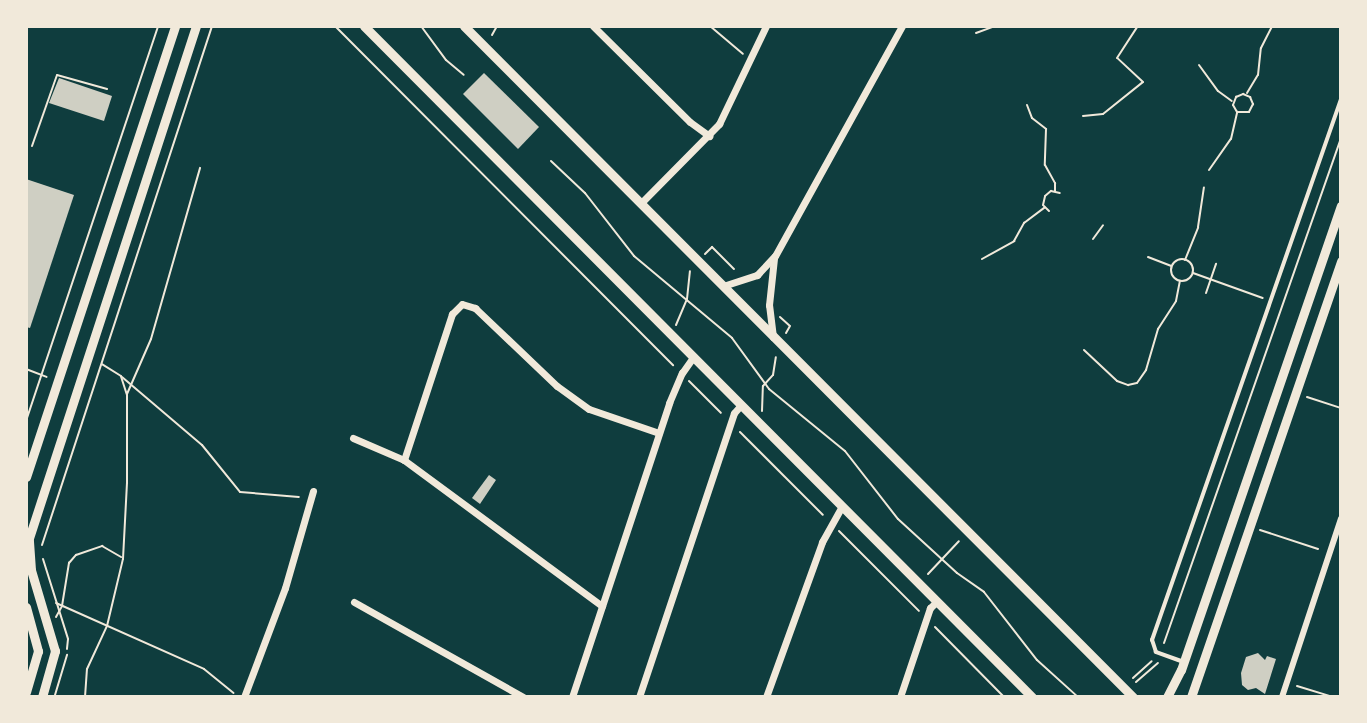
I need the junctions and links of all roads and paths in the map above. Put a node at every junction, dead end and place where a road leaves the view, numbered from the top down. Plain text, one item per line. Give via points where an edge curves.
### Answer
1 (158, 26) edge
2 (175, 26) edge
3 (196, 26) edge
4 (212, 26) edge
5 (335, 26) edge
6 (364, 26) edge
7 (421, 26) edge
8 (464, 26) edge
9 (593, 26) edge
10 (710, 26) edge
11 (766, 26) edge
12 (902, 26) edge
13 (995, 26) edge
14 (1138, 26) edge
15 (1272, 26) edge
16 (976, 33) dead end
17 (751, 59) junction
18 (1199, 65) dead end
19 (464, 75) dead end
20 (107, 89) dead end
21 (1247, 94) junction
22 (1341, 99) edge
23 (1234, 101) junction
24 (1027, 105) dead end
25 (1237, 112) junction
26 (1083, 116) dead end
27 (709, 136) junction
28 (1341, 138) edge
29 (32, 146) dead end
30 (551, 161) dead end
31 (200, 168) dead end
32 (1209, 170) dead end
33 (1204, 187) dead end
34 (1055, 191) junction
35 (1060, 193) dead end
36 (642, 202) junction
37 (1341, 206) edge
38 (1045, 207) junction
39 (1049, 211) dead end
40 (1103, 225) dead end
41 (1093, 239) dead end
42 (775, 256) junction
43 (1148, 257) dead end
44 (982, 259) dead end
45 (1185, 260) junction
46 (698, 261) junction
47 (1341, 261) edge
48 (1216, 264) dead end
49 (1172, 266) junction
50 (1193, 273) junction
51 (1210, 279) junction
52 (746, 281) junction
53 (1180, 281) junction
54 (723, 286) junction
55 (1206, 293) dead end
56 (687, 299) junction
57 (1272, 301) junction
58 (769, 305) junction
59 (671, 334) junction
60 (777, 341) junction
61 (1084, 350) dead end
62 (659, 351) junction
63 (86, 357) junction
64 (693, 357) junction
65 (102, 364) junction
66 (682, 373) junction
67 (121, 376) junction
68 (765, 383) junction
69 (133, 385) junction
70 (127, 395) junction
71 (741, 405) junction
72 (26, 421) edge
73 (757, 422) junction
74 (731, 423) junction
75 (659, 433) junction
76 (353, 438) dead end
77 (750, 442) junction
78 (404, 460) junction
79 (28, 465) edge
80 (26, 477) edge
81 (313, 491) dead end
82 (310, 501) junction
83 (842, 506) junction
84 (1210, 513) junction
85 (1341, 519) edge
86 (1232, 520) junction
87 (831, 523) junction
88 (1249, 526) junction
89 (969, 532) junction
90 (40, 549) dead end
91 (1330, 553) junction
92 (942, 556) junction
93 (123, 559) junction
94 (920, 584) junction
95 (907, 599) junction
96 (937, 601) junction
97 (354, 602) dead end
98 (55, 603) dead end
99 (62, 606) junction
100 (602, 606) junction
101 (26, 607) edge
102 (927, 619) junction
103 (107, 626) junction
104 (50, 629) junction
105 (1159, 654) junction
106 (1181, 666) junction
107 (1286, 684) junction
108 (26, 692) edge
109 (1127, 692) edge
110 (42, 697) edge
111 (85, 697) edge
112 (238, 697) edge
113 (244, 697) edge
114 (523, 697) edge
115 (572, 697) edge
116 (639, 697) edge
117 (766, 697) edge
118 (900, 697) edge
119 (1004, 697) edge
120 (1032, 697) edge
121 (1078, 697) edge
122 (1167, 697) edge
123 (1191, 697) edge
124 (1282, 697) edge
125 (1334, 697) edge

1 - 72 path
2 - 79 street
3 - 63 street
4 - 65 path
5 - 62 path
6 - 59 street
7 - 19 path
8 - 36 street
9 - 27 street
10 - 17 path
11 - 17 street
12 - 42 street
13 - 16 path
14 - 26 path via 1117,58 1143,82 1103,114
15 - 21 path
17 - 27 street
18 - 23 path via 1218,91
20 - 29 path via 57,75
21 - 23 path
21 - 25 path via 1252,108 1246,114
22 - 57 lane
23 - 25 path
24 - 34 path via 1030,117 1046,129 1045,165
25 - 32 path via 1231,139
27 - 36 street
28 - 84 path
30 - 56 path via 585,193 634,256
31 - 69 path
33 - 45 path via 1198,227
34 - 35 path
34 - 38 path via 1045,196
36 - 46 street
37 - 86 street
38 - 39 path
38 - 44 path via 1024,223 1014,241
40 - 41 path
42 - 52 street
42 - 58 street
43 - 49 path
45 - 49 path
45 - 50 path
46 - 52 path via 712,247
46 - 54 street
46 - 56 path via 689,272
47 - 88 street
48 - 51 path
49 - 53 path
50 - 51 path
50 - 53 path
51 - 55 path
51 - 57 path
52 - 54 street
53 - 61 path via 1176,301 1158,329 1137,383 1117,381
54 - 60 street
56 - 59 path
56 - 68 path via 732,338
57 - 105 lane via 1152,640
58 - 60 street
58 - 60 path via 790,326
59 - 62 path
59 - 64 street
60 - 68 path via 773,375
60 - 89 street
62 - 66 path
63 - 65 path
63 - 104 street via 29,538 31,570
64 - 66 street
64 - 71 street
65 - 67 path
65 - 90 path
66 - 74 path
66 - 75 street
67 - 69 path
67 - 70 path
68 - 73 path
68 - 92 path via 845,451 898,519
69 - 70 path
69 - 82 path via 202,445 240,492
70 - 93 path
71 - 73 street
71 - 74 street
73 - 77 path
73 - 83 street
74 - 77 path
74 - 116 street
75 - 78 street via 589,409 557,386 475,308 462,304 452,314
75 - 100 street
76 - 78 street
77 - 87 path
78 - 100 street
79 - 80 street
81 - 82 street
82 - 113 street via 285,588
83 - 87 street
83 - 94 street
84 - 86 path
84 - 105 path
85 - 91 street
86 - 106 street
87 - 95 path
87 - 117 street
88 - 91 path
88 - 123 street
89 - 92 path
89 - 109 street
91 - 107 street
92 - 94 path
92 - 121 path via 992,601 1037,660
93 - 99 path via 102,546 76,555 69,563
93 - 103 path
94 - 95 path
94 - 96 street
95 - 102 path
96 - 102 street
96 - 120 street
97 - 114 street
98 - 99 path
99 - 103 path
99 - 104 path
100 - 115 street
101 - 108 street via 38,651
102 - 118 street
102 - 119 path
103 - 111 path via 87,669
103 - 112 path via 204,669
104 - 110 street via 54,664
105 - 106 lane
105 - 109 path
106 - 109 path via 1158,663
106 - 122 street
107 - 124 street
107 - 125 path

